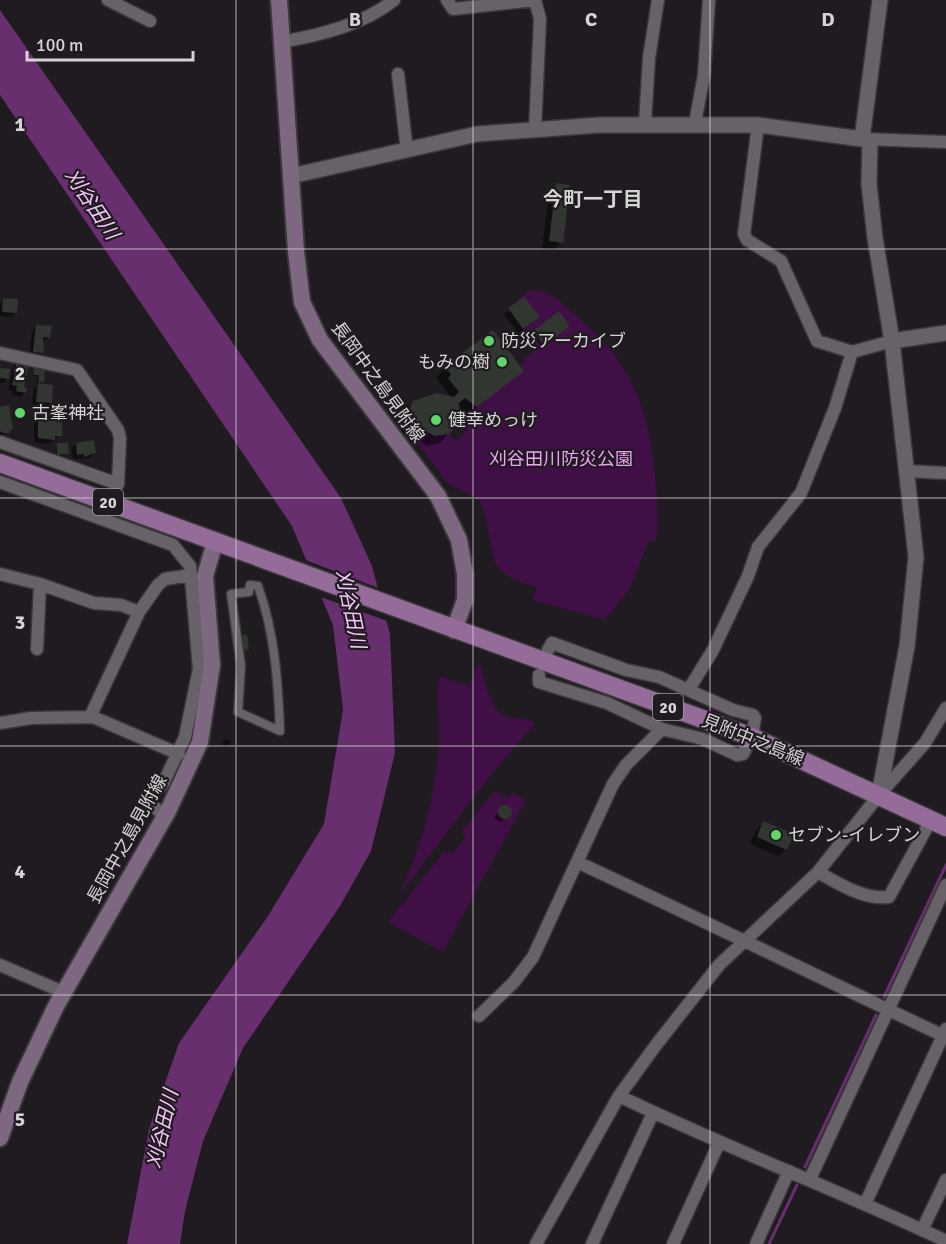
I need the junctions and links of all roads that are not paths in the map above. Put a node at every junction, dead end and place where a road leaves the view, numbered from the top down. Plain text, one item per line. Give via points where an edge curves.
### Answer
1 (108, 0) edge
2 (279, 0) edge
3 (394, 0) edge
4 (447, 0) edge
5 (535, 0) edge
6 (658, 0) edge
7 (709, 0) edge
8 (880, 0) edge
9 (150, 21) dead end
10 (281, 42) junction
11 (398, 74) dead end
12 (645, 123) junction
13 (695, 123) junction
14 (758, 125) junction
15 (535, 130) junction
16 (866, 140) junction
17 (946, 142) edge
18 (407, 150) junction
19 (291, 176) junction
20 (946, 333) edge
21 (892, 341) junction
22 (852, 352) junction
23 (0, 353) edge
24 (0, 442) edge
25 (0, 463) edge
26 (906, 471) junction
27 (946, 473) edge
28 (0, 482) edge
29 (215, 542) junction
30 (0, 574) edge
31 (191, 574) junction
32 (40, 584) junction
33 (139, 612) junction
34 (454, 630) junction
35 (37, 649) dead end
36 (548, 650) dead end
37 (539, 675) dead end
38 (689, 689) junction
39 (946, 708) edge
40 (90, 717) junction
41 (0, 723) edge
42 (662, 729) junction
43 (280, 731) joint
44 (752, 737) junction
45 (179, 754) junction
46 (879, 795) junction
47 (165, 815) junction
48 (939, 823) edge
49 (577, 862) junction
50 (818, 872) junction
51 (946, 885) edge
52 (943, 900) edge
53 (744, 939) junction
54 (0, 965) edge
55 (63, 993) junction
56 (890, 1010) junction
57 (478, 1016) dead end
58 (945, 1034) edge
59 (619, 1096) junction
60 (653, 1113) junction
61 (0, 1138) edge
62 (719, 1143) junction
63 (789, 1171) junction
64 (810, 1179) junction
65 (946, 1180) edge
66 (865, 1204) junction
67 (922, 1230) junction
68 (946, 1241) edge
69 (536, 1244) edge
70 (592, 1244) edge
71 (673, 1244) edge
72 (756, 1244) edge

1 - 9 street
2 - 10 main road, 長岡中之島見附線
3 - 10 street via 352,24
4 - 5 street via 453,9
5 - 15 street via 540,19
6 - 12 street
7 - 13 street via 703,83
8 - 16 street
10 - 19 main road, 長岡中之島見附線
11 - 18 street
12 - 13 street
12 - 15 street
13 - 14 street
14 - 16 street
14 - 22 street via 744,234 747,240 782,261 817,341
15 - 18 street via 477,134
16 - 17 street
16 - 21 street via 875,238
18 - 19 street
19 - 34 main road, 長岡中之島見附線 via 299,284 309,321 360,396 438,496 459,540 466,588
20 - 21 street
21 - 22 street
21 - 26 street
22 - 38 street via 831,419 801,493 758,547 713,650
23 - 24 street via 77,370 118,430 118,484
25 - 29 main road, 20
26 - 27 street
26 - 46 street via 916,557 907,646
28 - 31 street via 173,545 190,566
29 - 34 main road, 20
29 - 47 main road, 長岡中之島見附線 via 205,576 211,639 209,693 200,742
30 - 32 street
31 - 33 street via 165,579
31 - 45 street via 199,669
32 - 33 street via 94,603 121,605
32 - 35 street
33 - 40 street
34 - 44 main road, 見附中之島線 / 20
36 - 38 street via 552,643
37 - 42 street via 539,682 607,703
38 - 44 street via 753,715
39 - 46 street via 926,743
40 - 41 street
40 - 45 street
42 - 44 street via 703,739 737,755 743,753
42 - 49 street via 613,784
43 - 43 street via 238,712 241,666 231,594 249,592 250,585 258,586 264,603 277,668
44 - 46 main road, 見附中之島線 / 20
45 - 47 street via 163,784 151,794 151,805
46 - 48 main road, 見附中之島線 / 20
46 - 50 street
47 - 55 main road, 長岡中之島見附線
48 - 50 street via 889,897 844,887
49 - 53 street
49 - 57 street via 533,957 514,982
50 - 53 street
51 - 52 street
52 - 56 street
53 - 56 street
53 - 59 street via 713,973
54 - 55 street
55 - 61 main road, 長岡中之島見附線 via 24,1073
56 - 58 street
56 - 64 street
58 - 66 street
59 - 60 street
59 - 69 street
60 - 62 street
60 - 70 street
62 - 63 street
62 - 71 street
63 - 64 street
63 - 72 street
64 - 66 street
65 - 67 street
66 - 67 street
67 - 68 street

